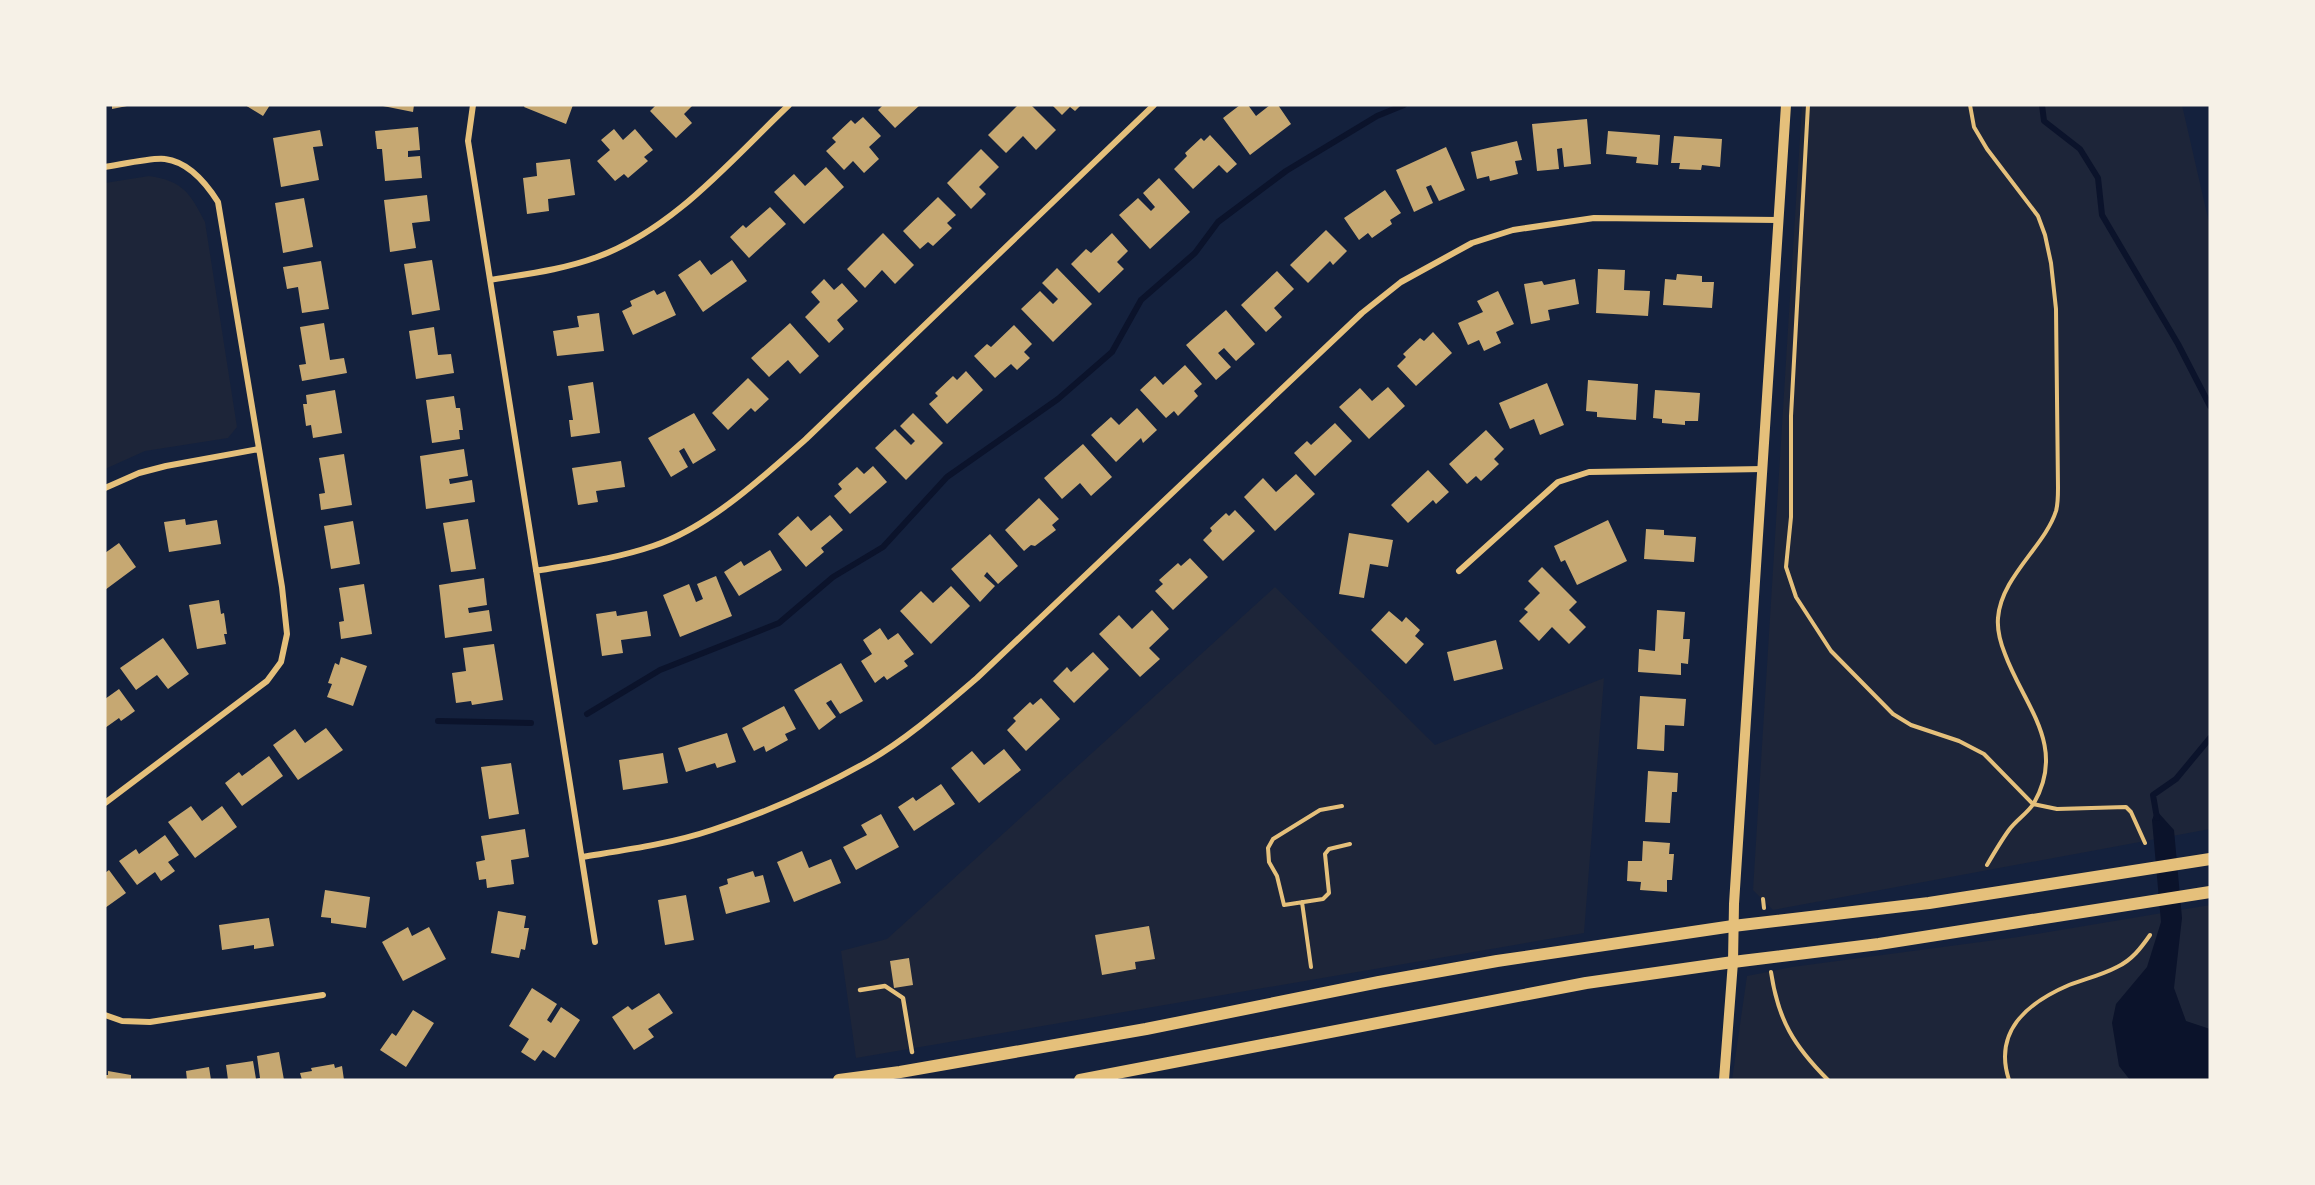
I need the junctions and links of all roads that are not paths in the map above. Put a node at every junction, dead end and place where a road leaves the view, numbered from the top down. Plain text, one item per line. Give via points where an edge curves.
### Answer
1 (473, 105) edge
2 (789, 105) edge
3 (1154, 105) edge
4 (1786, 105) edge
5 (105, 167) edge
6 (1778, 220) junction
7 (490, 280) junction
8 (259, 449) junction
9 (1762, 469) junction
10 (105, 488) edge
11 (536, 571) junction
12 (1459, 571) dead end
13 (105, 803) edge
14 (582, 857) junction
15 (2206, 859) edge
16 (2209, 892) edge
17 (1733, 926) junction
18 (595, 942) dead end
19 (1733, 962) junction
20 (860, 990) dead end
21 (323, 995) dead end
22 (105, 1016) edge
23 (912, 1052) dead end
24 (900, 1076) edge
25 (839, 1080) edge
26 (1080, 1080) edge
27 (1724, 1080) edge

1 - 7 street via 468,141
2 - 7 street via 700,189 660,223 630,241 598,257 554,270
3 - 11 street via 806,439 751,487 702,522 654,546
4 - 6 street
5 - 8 street via 165,158 205,182 218,202
6 - 9 street
6 - 14 street via 1594,218 1513,230 1472,243 1401,282 1362,312 977,678 928,719 867,761 787,801 711,831
7 - 11 street
8 - 10 street via 166,466
8 - 13 street via 286,622 282,662 242,702
9 - 12 street via 1589,472 1558,482
9 - 17 street
11 - 14 street
14 - 18 street
15 - 17 main road via 1929,903
16 - 19 main road via 1880,944
17 - 19 street
17 - 24 main road via 1497,961
19 - 26 main road via 1586,983
19 - 27 street
20 - 23 lane via 885,986 903,998
21 - 22 street via 150,1022
24 - 25 main road

